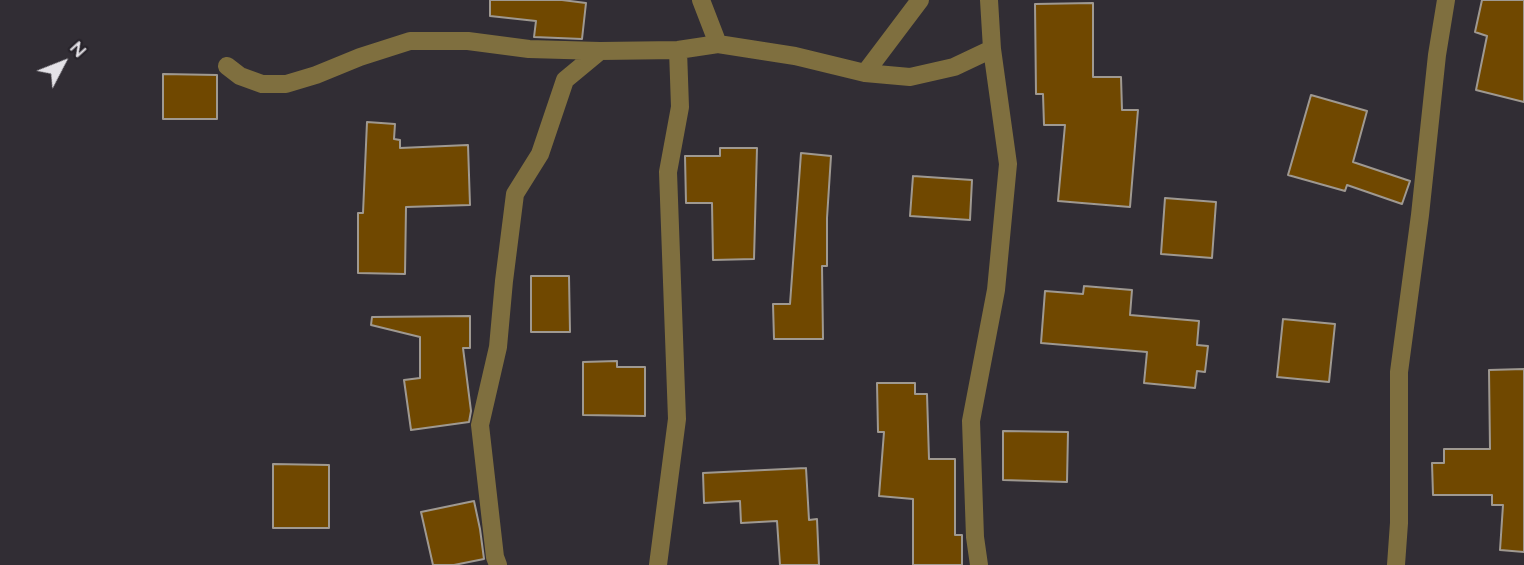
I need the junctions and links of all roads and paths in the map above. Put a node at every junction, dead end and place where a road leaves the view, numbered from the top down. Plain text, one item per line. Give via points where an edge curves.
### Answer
1 (701, 0) edge
2 (919, 0) edge
3 (989, 0) edge
4 (1446, 0) edge
5 (718, 44) junction
6 (992, 49) junction
7 (678, 50) junction
8 (600, 51) junction
9 (227, 66) dead end
10 (864, 73) junction
11 (498, 565) edge
12 (658, 565) edge
13 (979, 565) edge
14 (1396, 565) edge

1 - 5 street
2 - 10 street
3 - 6 street
4 - 14 street via 1399,372
5 - 7 street
5 - 10 street
6 - 10 street via 954,67 910,76
6 - 13 street via 1008,163 996,290 971,421
7 - 8 street
7 - 12 street via 680,107 668,172 677,419
8 - 9 street via 410,41 286,84 262,84
8 - 11 street via 565,80 540,154 515,194 498,347 480,425

